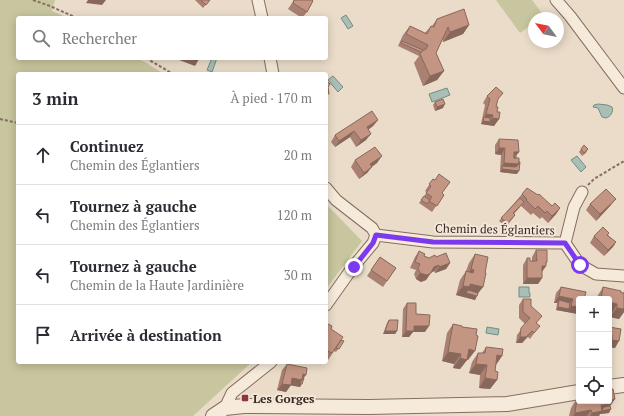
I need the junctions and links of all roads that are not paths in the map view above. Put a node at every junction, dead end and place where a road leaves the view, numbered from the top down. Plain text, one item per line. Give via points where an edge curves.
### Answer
1 (258, 0) edge
2 (556, 0) edge
3 (262, 16) edge
4 (270, 60) edge
5 (273, 72) edge
6 (624, 88) edge
7 (328, 190) edge
8 (582, 192) road end
9 (376, 235) junction
10 (565, 243) junction
11 (624, 276) edge
12 (328, 302) edge
13 (268, 364) edge
14 (624, 385) edge
15 (612, 387) edge
16 (576, 392) edge
17 (225, 408) junction
18 (213, 416) edge

1 - 3 street
2 - 6 street
4 - 5 street
7 - 9 street via 336,200 372,228
8 - 10 street via 574,207
9 - 10 street, Chemin des Églantiers via 433,242
9 - 12 street via 373,243
10 - 11 street, Chemin des Églantiers via 580,265 596,274
13 - 17 street via 232,393
14 - 15 street
16 - 17 street via 507,404 368,408
17 - 18 street

